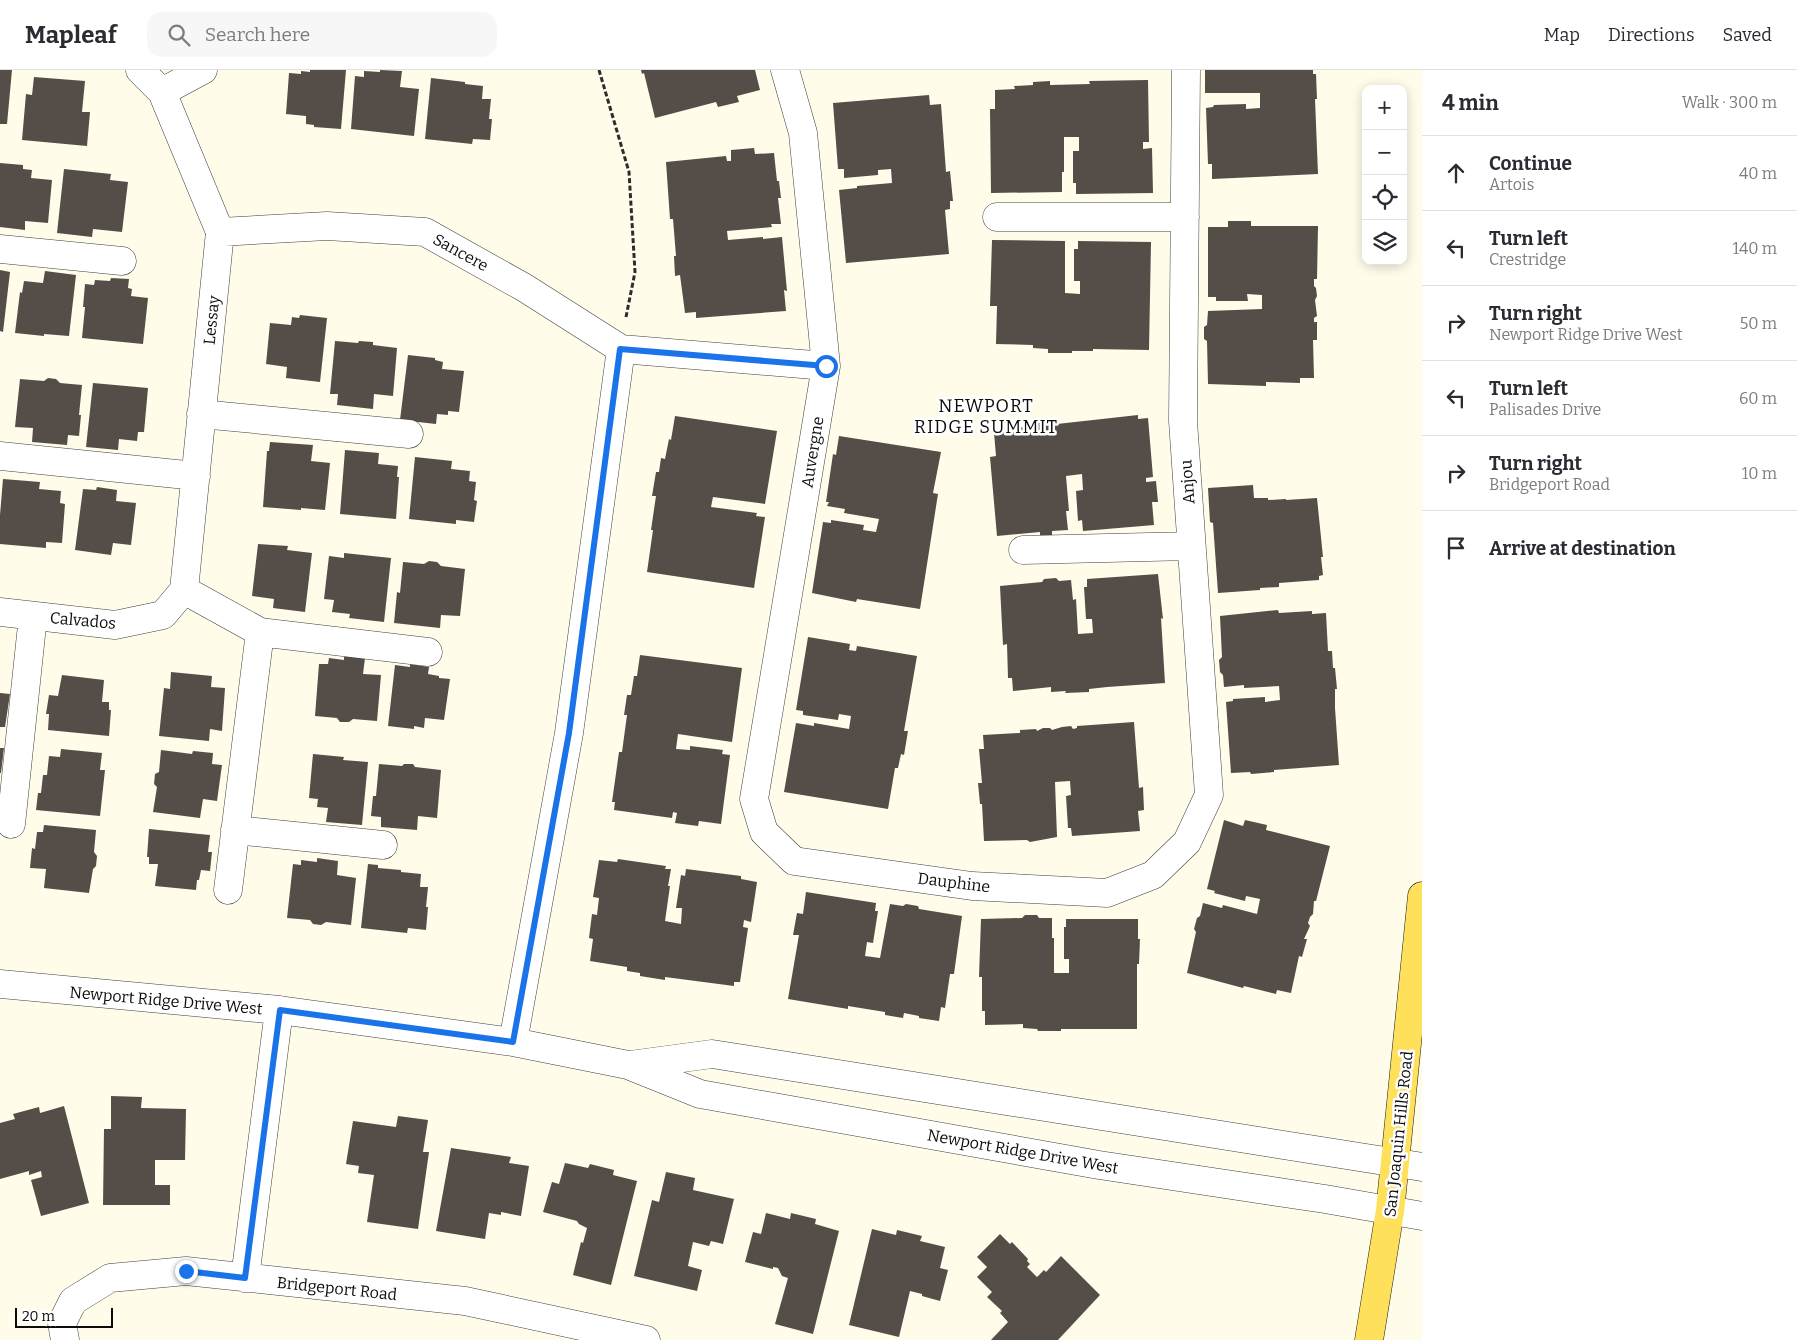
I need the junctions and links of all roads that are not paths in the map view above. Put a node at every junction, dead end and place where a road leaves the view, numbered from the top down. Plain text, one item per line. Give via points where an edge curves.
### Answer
1 (140, 70) edge
2 (203, 70) edge
3 (785, 70) edge
4 (1186, 70) edge
5 (162, 92) junction
6 (997, 217) dead end
7 (1185, 217) junction
8 (220, 232) junction
9 (0, 249) edge
10 (122, 262) dead end
11 (620, 349) junction
12 (826, 366) junction
13 (201, 414) junction
14 (409, 434) dead end
15 (0, 456) edge
16 (196, 476) junction
17 (1191, 546) junction
18 (1023, 550) dead end
19 (184, 590) junction
20 (0, 612) edge
21 (34, 616) junction
22 (259, 632) junction
23 (428, 652) dead end
24 (11, 824) dead end
25 (235, 830) junction
26 (764, 832) joint
27 (383, 845) dead end
28 (1153, 875) joint
29 (228, 890) dead end
30 (1422, 896) edge
31 (0, 984) edge
32 (280, 1010) junction
33 (513, 1042) junction
34 (628, 1065) junction
35 (1396, 1163) junction
36 (1422, 1167) edge
37 (1390, 1211) junction
38 (1422, 1216) edge
39 (245, 1278) junction
40 (65, 1340) edge
41 (646, 1340) edge
42 (1369, 1340) edge

1 - 5 street, Lessay
2 - 5 street
3 - 12 street, Auvergne via 803,133
4 - 7 street, Anjou
5 - 8 street, Lessay
6 - 7 street
7 - 17 street, Anjou via 1183,422
8 - 11 street, Sancere via 327,226 425,232 525,288
8 - 13 street, Lessay
9 - 10 street
11 - 12 street
11 - 33 street via 569,733
12 - 26 street, Auvergne via 754,799
13 - 14 street
13 - 16 street, Lessay
15 - 16 street
16 - 19 street, Lessay
17 - 18 street
17 - 28 street, Anjou via 1209,795 1187,842
19 - 21 street, Calvados via 163,615 115,625
19 - 22 street
20 - 21 street, Calvados
21 - 24 street
22 - 23 street
22 - 25 street
25 - 27 street
25 - 29 street
26 - 28 street, Dauphine via 794,861 972,886 1107,893
30 - 35 main road, San Joaquin Hills Road
31 - 32 street, Newport Ridge Drive West
32 - 33 street, Newport Ridge Drive West
32 - 39 street
33 - 34 street, Newport Ridge Drive West
34 - 35 street, Newport Ridge Drive West via 712,1054
34 - 37 street, Newport Ridge Drive West via 700,1094 1089,1163
35 - 36 street, Newport Ridge Drive West
35 - 37 main road, San Joaquin Hills Road
37 - 38 street, Newport Ridge Drive West
37 - 42 main road, San Joaquin Hills Road
39 - 40 street, Bridgeport Road via 186,1271 110,1278 73,1301 62,1324
39 - 41 street, Bridgeport Road via 465,1300

